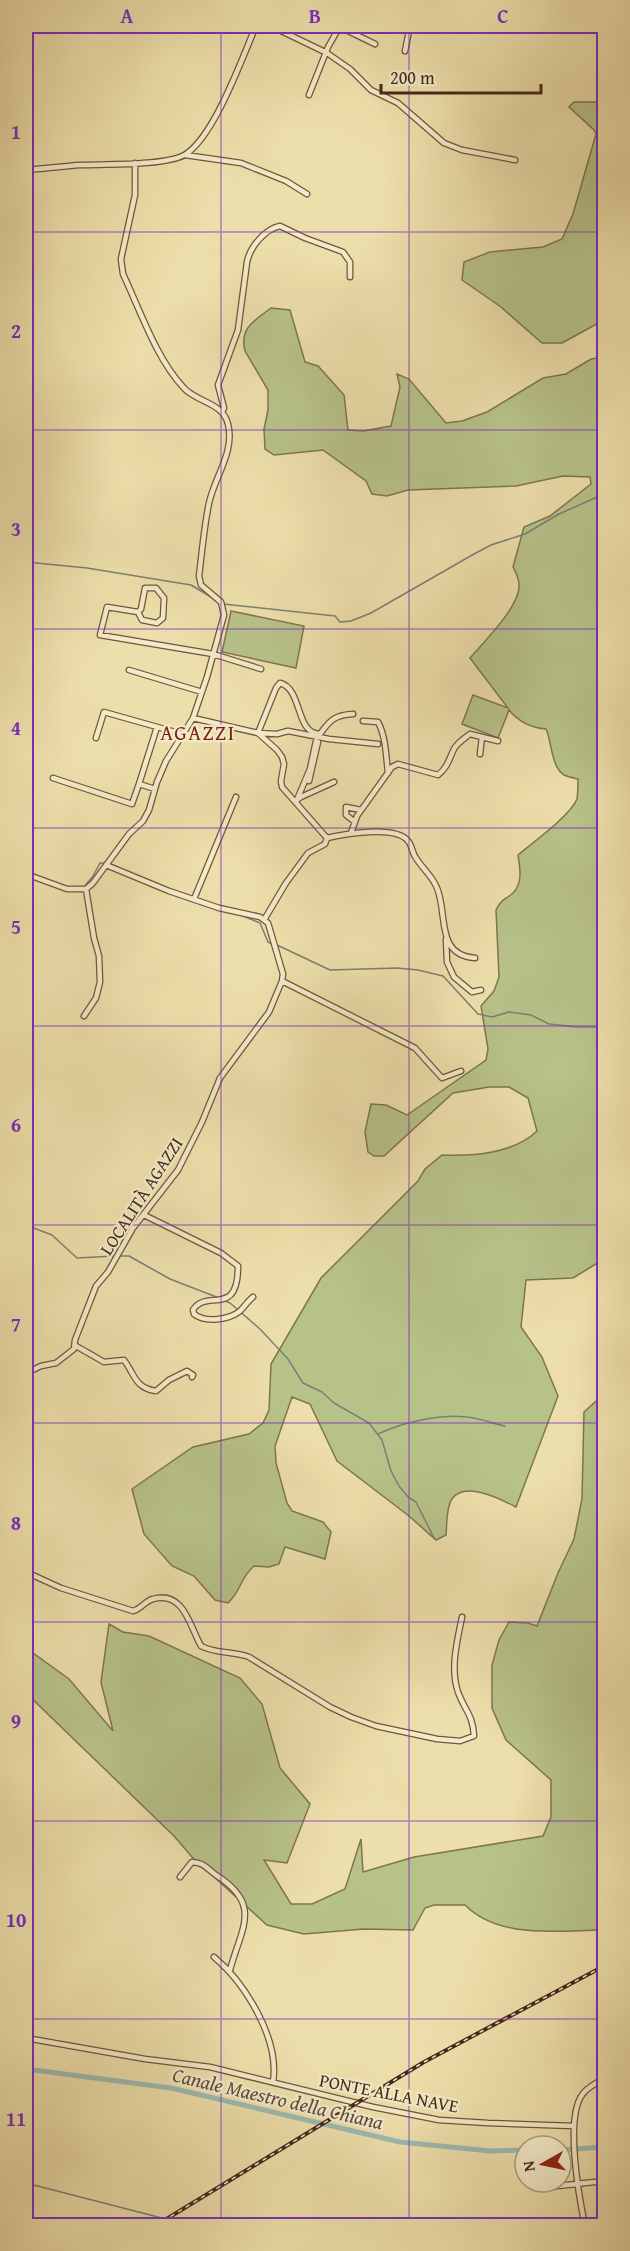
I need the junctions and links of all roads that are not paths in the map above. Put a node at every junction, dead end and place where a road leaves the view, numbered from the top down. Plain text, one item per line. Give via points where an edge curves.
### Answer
1 (256, 26) edge
2 (271, 26) edge
3 (339, 26) edge
4 (410, 26) edge
5 (375, 44) dead end
6 (405, 51) dead end
7 (327, 53) junction
8 (309, 94) dead end
9 (184, 155) junction
10 (515, 160) dead end
11 (135, 163) junction
12 (26, 170) edge
13 (307, 194) dead end
14 (350, 277) dead end
15 (222, 412) junction
16 (138, 612) junction
17 (213, 654) junction
18 (261, 669) dead end
19 (129, 670) dead end
20 (202, 692) junction
21 (353, 714) dead end
22 (193, 718) junction
23 (363, 721) dead end
24 (157, 727) junction
25 (258, 733) junction
26 (182, 734) junction
27 (482, 737) junction
28 (96, 738) dead end
29 (317, 739) junction
30 (498, 741) dead end
31 (378, 744) dead end
32 (480, 754) dead end
33 (388, 773) junction
34 (53, 778) dead end
35 (309, 782) dead end
36 (334, 782) dead end
37 (139, 784) junction
38 (155, 789) junction
39 (236, 797) dead end
40 (296, 802) junction
41 (362, 810) junction
42 (355, 822) junction
43 (351, 833) junction
44 (327, 838) junction
45 (106, 865) junction
46 (26, 874) edge
47 (86, 889) junction
48 (194, 899) junction
49 (264, 920) junction
50 (446, 939) junction
51 (475, 958) dead end
52 (282, 981) junction
53 (481, 990) dead end
54 (84, 1017) dead end
55 (461, 1071) dead end
56 (144, 1215) junction
57 (253, 1297) dead end
58 (75, 1346) junction
59 (26, 1373) edge
60 (192, 1377) dead end
61 (26, 1572) edge
62 (462, 1617) dead end
63 (180, 1877) dead end
64 (214, 1957) dead end
65 (231, 1970) junction
66 (26, 2038) edge
67 (604, 2078) edge
68 (273, 2082) junction
69 (574, 2128) junction
70 (604, 2181) edge
71 (579, 2184) junction
72 (573, 2185) edge
73 (585, 2226) edge

1 - 9 street via 222,104 199,140
2 - 7 street
3 - 5 street
3 - 7 street
4 - 6 street
7 - 8 street
7 - 10 street via 371,90 398,103 444,143
9 - 11 street
9 - 13 street via 241,163
11 - 12 street
11 - 15 street via 135,195 120,259 123,273 162,357 182,387
14 - 15 street via 350,262 343,252 280,226 254,246 247,262 238,330 218,385
15 - 17 street via 229,431 228,455 210,502 199,576 201,585 221,602 224,615
16 - 16 street via 142,620 158,623 163,618 164,598 156,588 145,588
16 - 17 street via 107,607 100,635
17 - 18 street
17 - 20 street
19 - 20 street
20 - 22 street
21 - 25 street via 339,715 320,734 313,734 307,729 290,689 280,683
22 - 25 street
22 - 26 street
23 - 33 street via 378,722 381,727
24 - 26 street
24 - 28 street via 104,712
24 - 37 street
25 - 29 street via 288,731
25 - 40 street via 282,757 282,787
26 - 38 street
27 - 30 street
27 - 32 street
27 - 33 street via 470,734 455,746 445,770 438,775 398,764
29 - 31 street
29 - 35 street
29 - 40 street
33 - 41 street
34 - 37 street via 132,804
36 - 40 street
37 - 38 street
38 - 45 street via 143,821
39 - 48 street
40 - 44 street
41 - 42 street
41 - 42 street via 346,807 346,815
42 - 43 street
43 - 44 street
43 - 50 street via 388,833 408,840 415,857 436,885
44 - 49 street via 325,844 308,853
45 - 47 street
45 - 48 street
46 - 47 street via 67,889
47 - 54 street via 100,982 96,998
48 - 49 street
49 - 52 street
50 - 51 street via 466,957
50 - 53 street via 447,962 454,977 472,992
52 - 55 street via 416,1048 442,1078
52 - 56 street, LOCALITÀ AGAZZI via 269,1012 220,1078 178,1170
56 - 57 street via 238,1266 231,1294 225,1300 196,1305 193,1310 198,1318 238,1313
56 - 58 street, LOCALITÀ AGAZZI via 96,1286
58 - 59 street via 56,1363
58 - 60 street via 104,1362 124,1360 145,1389 156,1391 187,1371
61 - 62 street via 61,1588 134,1611 150,1600 170,1599 186,1613 201,1646 249,1657 351,1717 376,1726 460,1741 474,1736 473,1720 458,1692 453,1659
63 - 65 street via 192,1862 201,1862 228,1881 243,1900 245,1927
64 - 65 street
65 - 68 street via 262,2023 274,2065
66 - 68 street, PONTE ALLA NAVE via 210,2067
67 - 69 street via 583,2093 575,2110
68 - 69 street, PONTE ALLA NAVE via 439,2120
69 - 71 street
70 - 71 street
71 - 72 street
71 - 73 street

